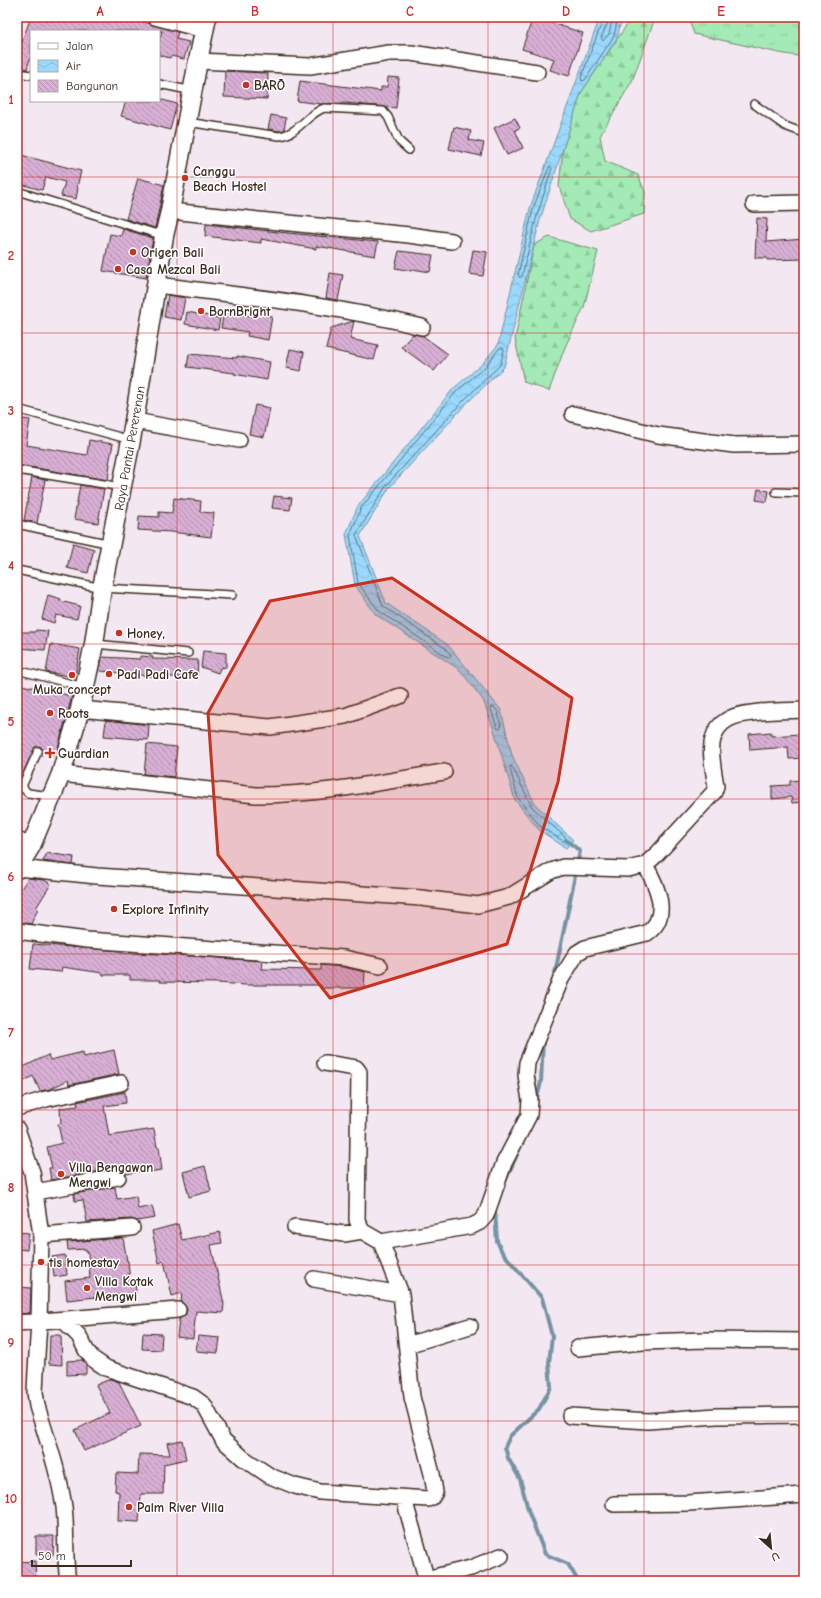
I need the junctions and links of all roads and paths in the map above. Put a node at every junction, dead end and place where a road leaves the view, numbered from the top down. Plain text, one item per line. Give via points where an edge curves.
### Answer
1 (155, 17) edge
2 (206, 24) edge
3 (198, 61) junction
4 (537, 72) dead end
5 (18, 73) edge
6 (30, 75) edge
7 (160, 84) edge
8 (193, 91) junction
9 (754, 104) dead end
10 (186, 122) junction
11 (804, 133) edge
12 (409, 150) dead end
13 (17, 191) edge
14 (804, 203) edge
15 (754, 204) dead end
16 (170, 211) junction
17 (164, 236) junction
18 (452, 241) dead end
19 (156, 285) junction
20 (422, 327) dead end
21 (17, 409) edge
22 (573, 414) dead end
23 (135, 422) junction
24 (131, 440) junction
25 (239, 440) dead end
26 (804, 444) edge
27 (17, 470) edge
28 (122, 487) junction
29 (776, 492) dead end
30 (804, 493) edge
31 (17, 524) edge
32 (111, 544) junction
33 (17, 570) edge
34 (102, 588) junction
35 (232, 595) dead end
36 (94, 644) junction
37 (188, 654) dead end
38 (17, 670) edge
39 (84, 687) junction
40 (400, 696) dead end
41 (80, 710) junction
42 (804, 710) edge
43 (38, 751) dead end
44 (444, 772) dead end
45 (61, 774) junction
46 (52, 797) junction
47 (24, 843) edge
48 (645, 865) junction
49 (17, 869) edge
50 (17, 931) edge
51 (380, 966) dead end
52 (325, 1063) dead end
53 (122, 1083) dead end
54 (17, 1108) edge
55 (17, 1129) edge
56 (118, 1177) dead end
57 (35, 1192) junction
58 (295, 1227) dead end
59 (132, 1228) dead end
60 (362, 1231) junction
61 (41, 1235) junction
62 (381, 1242) junction
63 (314, 1279) dead end
64 (401, 1294) junction
65 (178, 1310) dead end
66 (63, 1320) junction
67 (39, 1322) junction
68 (17, 1324) edge
69 (470, 1326) dead end
70 (804, 1341) edge
71 (407, 1345) junction
72 (578, 1348) dead end
73 (804, 1415) edge
74 (570, 1416) dead end
75 (804, 1495) edge
76 (404, 1499) junction
77 (614, 1504) dead end
78 (501, 1556) dead end
79 (427, 1580) edge
80 (66, 1581) edge

1 - 2 street
2 - 3 street, Raya Pantai Pererenan
3 - 4 street via 310,66 388,53 411,53
3 - 8 street, Raya Pantai Pererenan
5 - 6 lane
7 - 8 lane
8 - 10 street, Raya Pantai Pererenan
9 - 11 lane via 785,126
10 - 12 lane via 285,136 324,108 383,110 398,141
10 - 16 street, Raya Pantai Pererenan
13 - 17 lane
14 - 15 street
16 - 17 street, Raya Pantai Pererenan
16 - 18 street
17 - 19 street, Raya Pantai Pererenan
19 - 20 street via 362,313
19 - 23 street, Raya Pantai Pererenan
21 - 24 lane
22 - 26 street via 658,435 734,445
23 - 24 street, Raya Pantai Pererenan
23 - 25 street
24 - 28 street, Raya Pantai Pererenan
27 - 28 lane
28 - 32 street, Raya Pantai Pererenan
29 - 30 lane
31 - 32 lane
32 - 34 street, Raya Pantai Pererenan
33 - 34 lane
34 - 35 lane
34 - 36 street, Raya Pantai Pererenan
36 - 37 lane
36 - 39 street, Raya Pantai Pererenan
38 - 39 lane
39 - 41 street, Raya Pantai Pererenan
40 - 41 street via 345,716 270,728
41 - 45 street, Raya Pantai Pererenan
42 - 48 street via 760,712 728,718 718,727 712,740 716,786 714,792
43 - 46 lane via 23,784 24,788 28,793
44 - 45 street via 288,795 256,795
45 - 46 street, Raya Pantai Pererenan
46 - 47 street, Raya Pantai Pererenan
47 - 49 street, Raya Pantai Pererenan
48 - 49 street via 628,869 562,867 509,897 478,905 421,898
48 - 62 street via 655,883 659,898 658,921 647,933 585,948 577,953 561,979 526,1069 530,1100 528,1115 504,1163 486,1215 472,1226
50 - 51 street via 87,940 344,958
52 - 60 street via 356,1068 359,1072 357,1220
53 - 54 street via 46,1098
55 - 57 street via 32,1172
56 - 57 street
57 - 61 street
58 - 60 street via 344,1234
59 - 61 street
60 - 62 street
61 - 67 street
62 - 64 street
63 - 64 street
64 - 71 street
65 - 66 street
66 - 67 street
66 - 76 street via 79,1336 93,1359 106,1368 199,1400 223,1440 243,1458 270,1476 320,1492
67 - 68 street
67 - 80 street via 35,1392 61,1487 67,1531
69 - 71 street
70 - 72 street via 705,1340
71 - 76 street via 412,1397 435,1492 428,1499
73 - 74 street via 716,1416 648,1421
75 - 77 street via 688,1503
76 - 79 street
78 - 79 street via 471,1568

